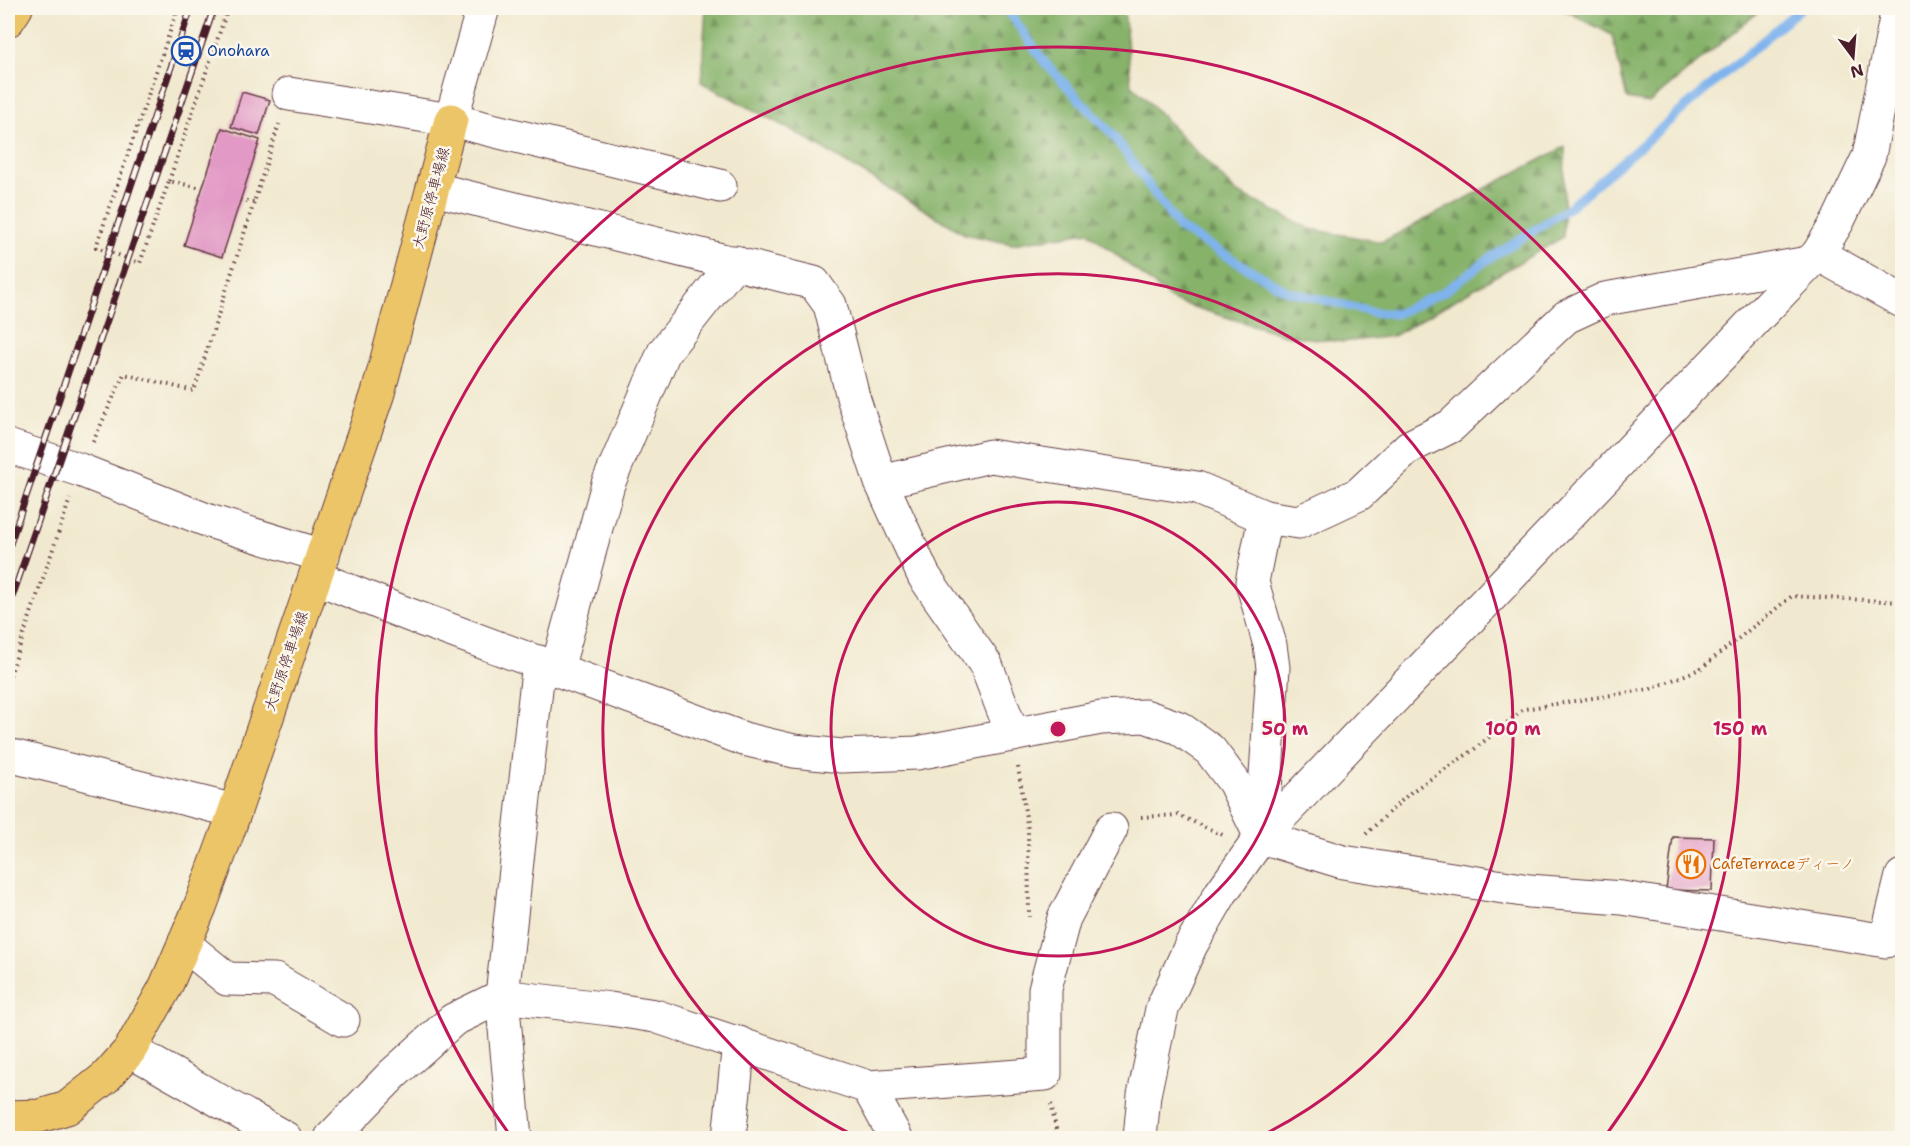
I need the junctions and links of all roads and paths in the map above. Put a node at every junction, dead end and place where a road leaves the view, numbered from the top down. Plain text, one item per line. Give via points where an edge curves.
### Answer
1 (16, 8) edge
2 (178, 8) edge
3 (228, 8) edge
4 (483, 8) edge
5 (1898, 8) edge
6 (8, 20) edge
7 (288, 94) joint
8 (452, 120) junction
9 (169, 181) junction
10 (720, 186) dead end
11 (202, 188) dead end
12 (434, 189) junction
13 (240, 200) dead end
14 (254, 202) junction
15 (1813, 258) junction
16 (735, 262) junction
17 (1902, 301) edge
18 (8, 446) edge
19 (80, 470) junction
20 (881, 482) junction
21 (1265, 517) junction
22 (319, 567) junction
23 (1902, 602) edge
24 (548, 665) junction
25 (8, 681) edge
26 (1013, 735) junction
27 (8, 755) edge
28 (235, 811) junction
29 (1111, 829) joint
30 (1257, 843) junction
31 (1343, 862) junction
32 (1902, 876) edge
33 (1029, 927) dead end
34 (184, 945) junction
35 (502, 996) junction
36 (343, 1020) dead end
37 (739, 1043) junction
38 (130, 1050) junction
39 (868, 1087) junction
40 (8, 1117) edge
41 (285, 1138) edge
42 (331, 1138) edge
43 (515, 1138) edge
44 (729, 1138) edge
45 (896, 1138) edge
46 (1140, 1138) edge

1 - 6 main road
2 - 9 path via 96,247 140,263
3 - 9 path
4 - 8 street
5 - 15 street via 1869,156 1838,221
7 - 8 street
7 - 14 path
8 - 10 street
8 - 12 main road, 大野原停車場線
9 - 11 path
12 - 16 street
12 - 22 main road, 大野原停車場線 via 378,393
13 - 14 path
14 - 19 path via 194,391 124,374
15 - 17 street
15 - 21 street via 1605,299 1566,317 1452,426 1408,447 1359,494 1299,522
15 - 30 street
16 - 20 street via 814,283 830,305 853,397
16 - 24 street via 664,352 608,484
18 - 19 street
19 - 22 street
19 - 25 path
20 - 21 street via 990,456 1197,488
20 - 26 street via 924,576 986,665
21 - 30 street via 1252,582 1273,668
22 - 24 street via 407,614
22 - 28 main road, 大野原停車場線
23 - 31 path via 1792,596 1700,669 1650,689 1524,709 1472,751 1411,792 1365,835
24 - 26 street via 744,739 794,751 842,756 917,753
24 - 35 street
26 - 30 street via 1101,718 1145,716 1179,728 1210,750 1234,782
26 - 33 path via 1028,830
27 - 28 street
28 - 34 main road, 大野原停車場線
29 - 30 path via 1135,817 1178,815
29 - 39 street via 1064,918 1047,979 1045,1074
30 - 31 street
30 - 46 street via 1221,893 1191,945 1162,1009 1144,1095
31 - 32 street via 1528,891 1622,898 1886,941
34 - 36 street via 227,979 275,980
34 - 38 main road, 大野原停車場線
35 - 37 street via 655,1016
35 - 42 street via 453,1020
35 - 43 street
37 - 39 street
37 - 44 street
38 - 40 main road, 大野原停車場線 via 106,1077 67,1108 40,1116
38 - 41 street
39 - 45 street

